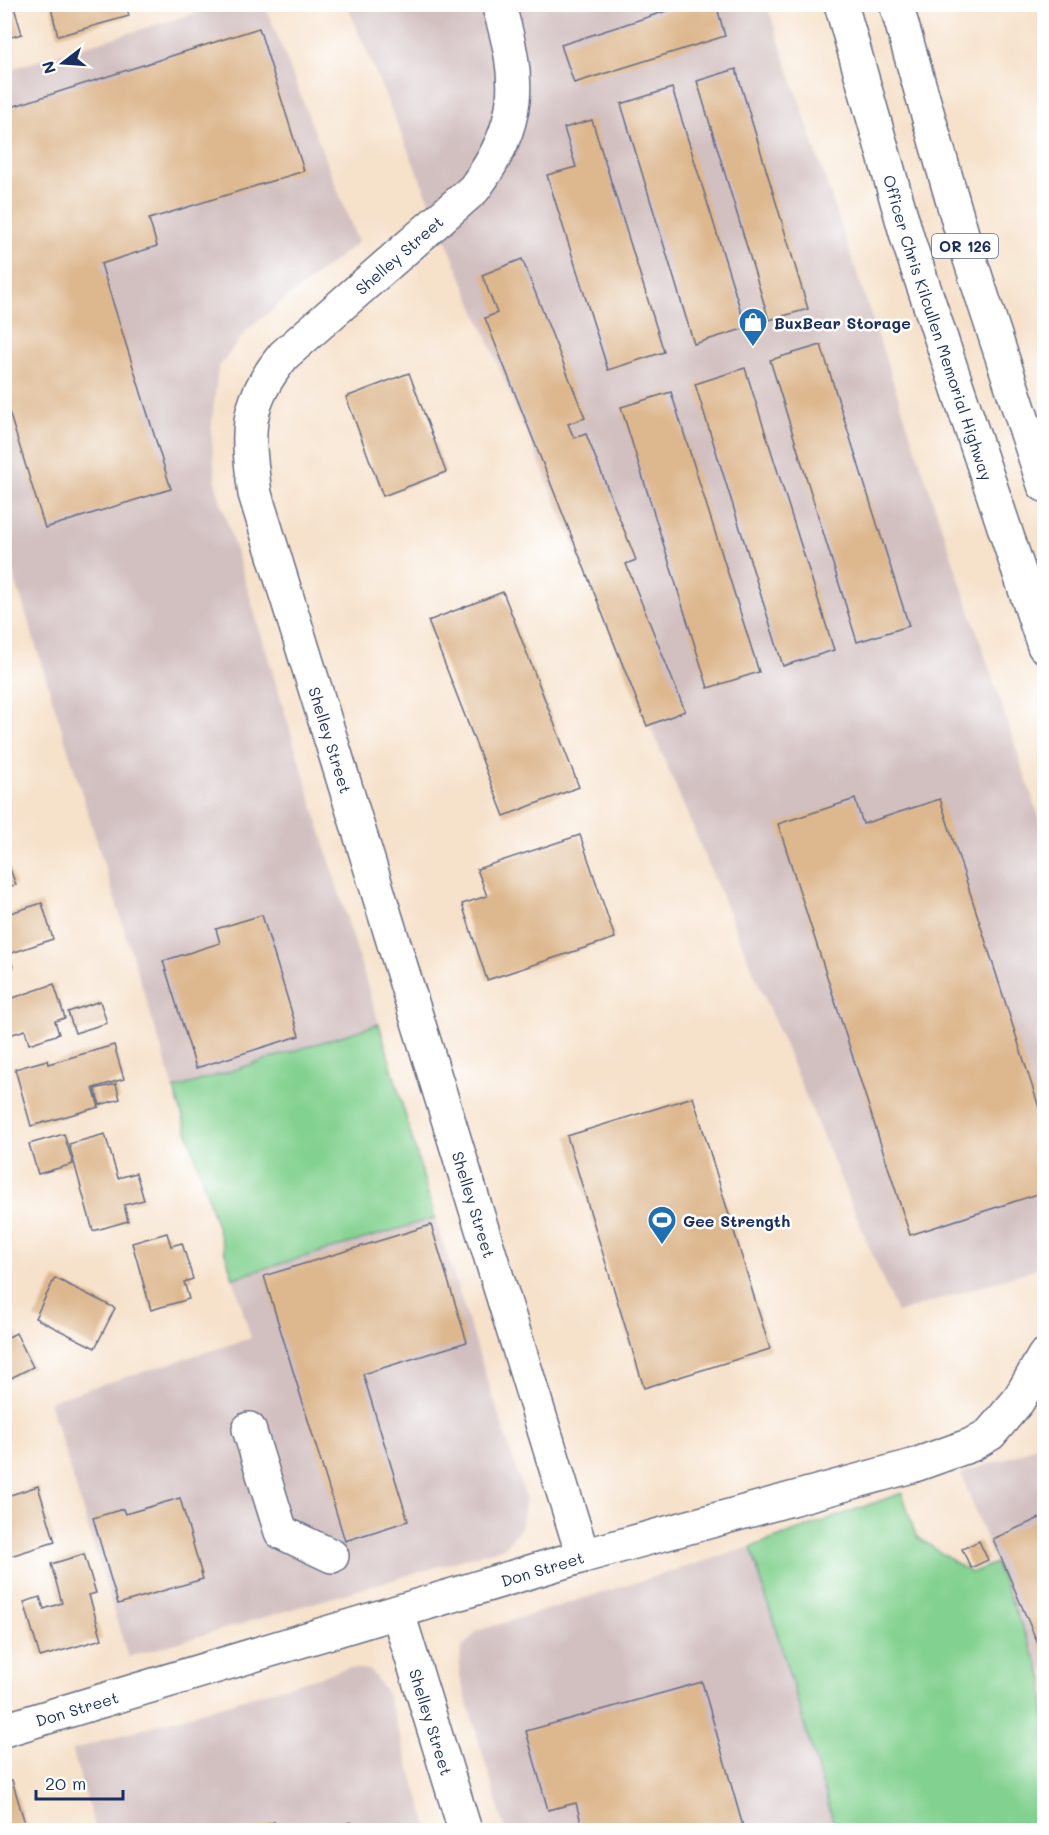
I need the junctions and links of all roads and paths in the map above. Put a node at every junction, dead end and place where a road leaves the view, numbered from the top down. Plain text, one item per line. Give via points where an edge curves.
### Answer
1 (498, 4) edge
2 (841, 4) edge
3 (896, 4) edge
4 (1044, 485) edge
5 (1044, 646) edge
6 (1044, 1356) edge
7 (249, 1429) dead end
8 (332, 1556) dead end
9 (583, 1556) junction
10 (398, 1613) junction
11 (4, 1730) edge
12 (465, 1830) edge

1 - 9 main road, Shelley Street via 514,60 513,105 505,139 491,166 474,189 284,355 265,379 252,411 249,447 259,506
2 - 5 main road, Officer Chris Kilcullen Memorial Highway / OR 126 via 908,240
3 - 4 main road, OR 126 via 965,244
6 - 9 main road, Don Street via 1018,1401 990,1434 971,1445 912,1466
7 - 8 main road via 281,1532
9 - 10 main road, Don Street
10 - 11 main road, Don Street
10 - 12 main road, Shelley Street

